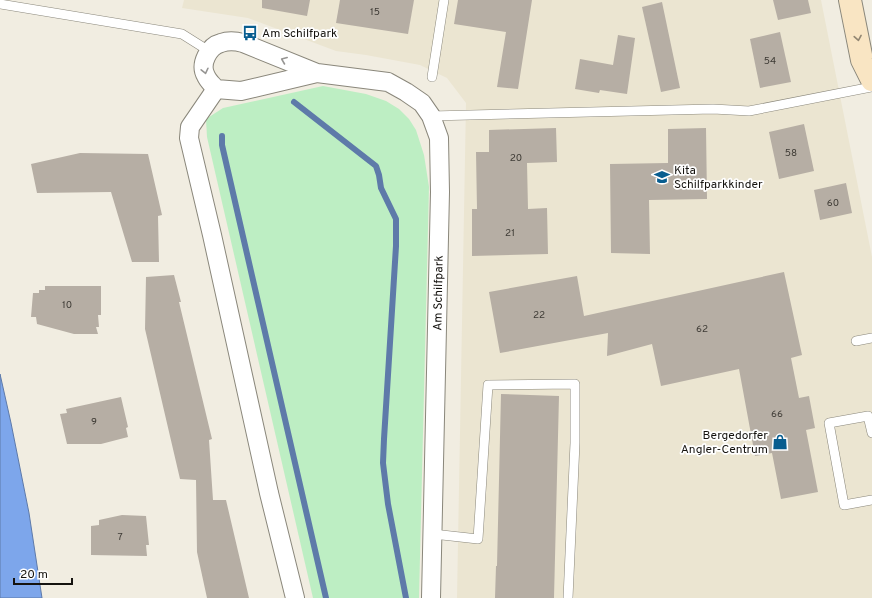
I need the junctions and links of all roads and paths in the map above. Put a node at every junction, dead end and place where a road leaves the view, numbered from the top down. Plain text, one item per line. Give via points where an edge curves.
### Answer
1 (444, 0) edge
2 (850, 0) edge
3 (0, 4) edge
4 (209, 51) junction
5 (317, 73) junction
6 (432, 77) dead end
7 (872, 80) edge
8 (872, 87) edge
9 (216, 89) junction
10 (431, 116) junction
11 (872, 338) edge
12 (856, 341) dead end
13 (872, 433) edge
14 (872, 500) edge
15 (432, 534) junction
16 (295, 598) edge
17 (431, 598) edge
18 (568, 598) edge

1 - 6 lane
2 -> 7 main road via 862,60
3 - 4 lane via 182,34
5 -> 4 street, Am Schilfpark via 243,43 219,43
4 -> 9 street via 204,63 205,76
5 - 9 street, Am Schilfpark via 241,91
5 - 10 street, Am Schilfpark via 388,82 422,103
8 - 10 lane via 748,111 713,109
9 - 16 street via 190,127 189,138
10 - 15 street, Am Schilfpark via 439,138 440,192
11 - 12 lane
13 - 14 lane via 868,416 829,423 844,505
15 - 17 street, Am Schilfpark
15 - 18 lane via 478,539 488,386 575,384

